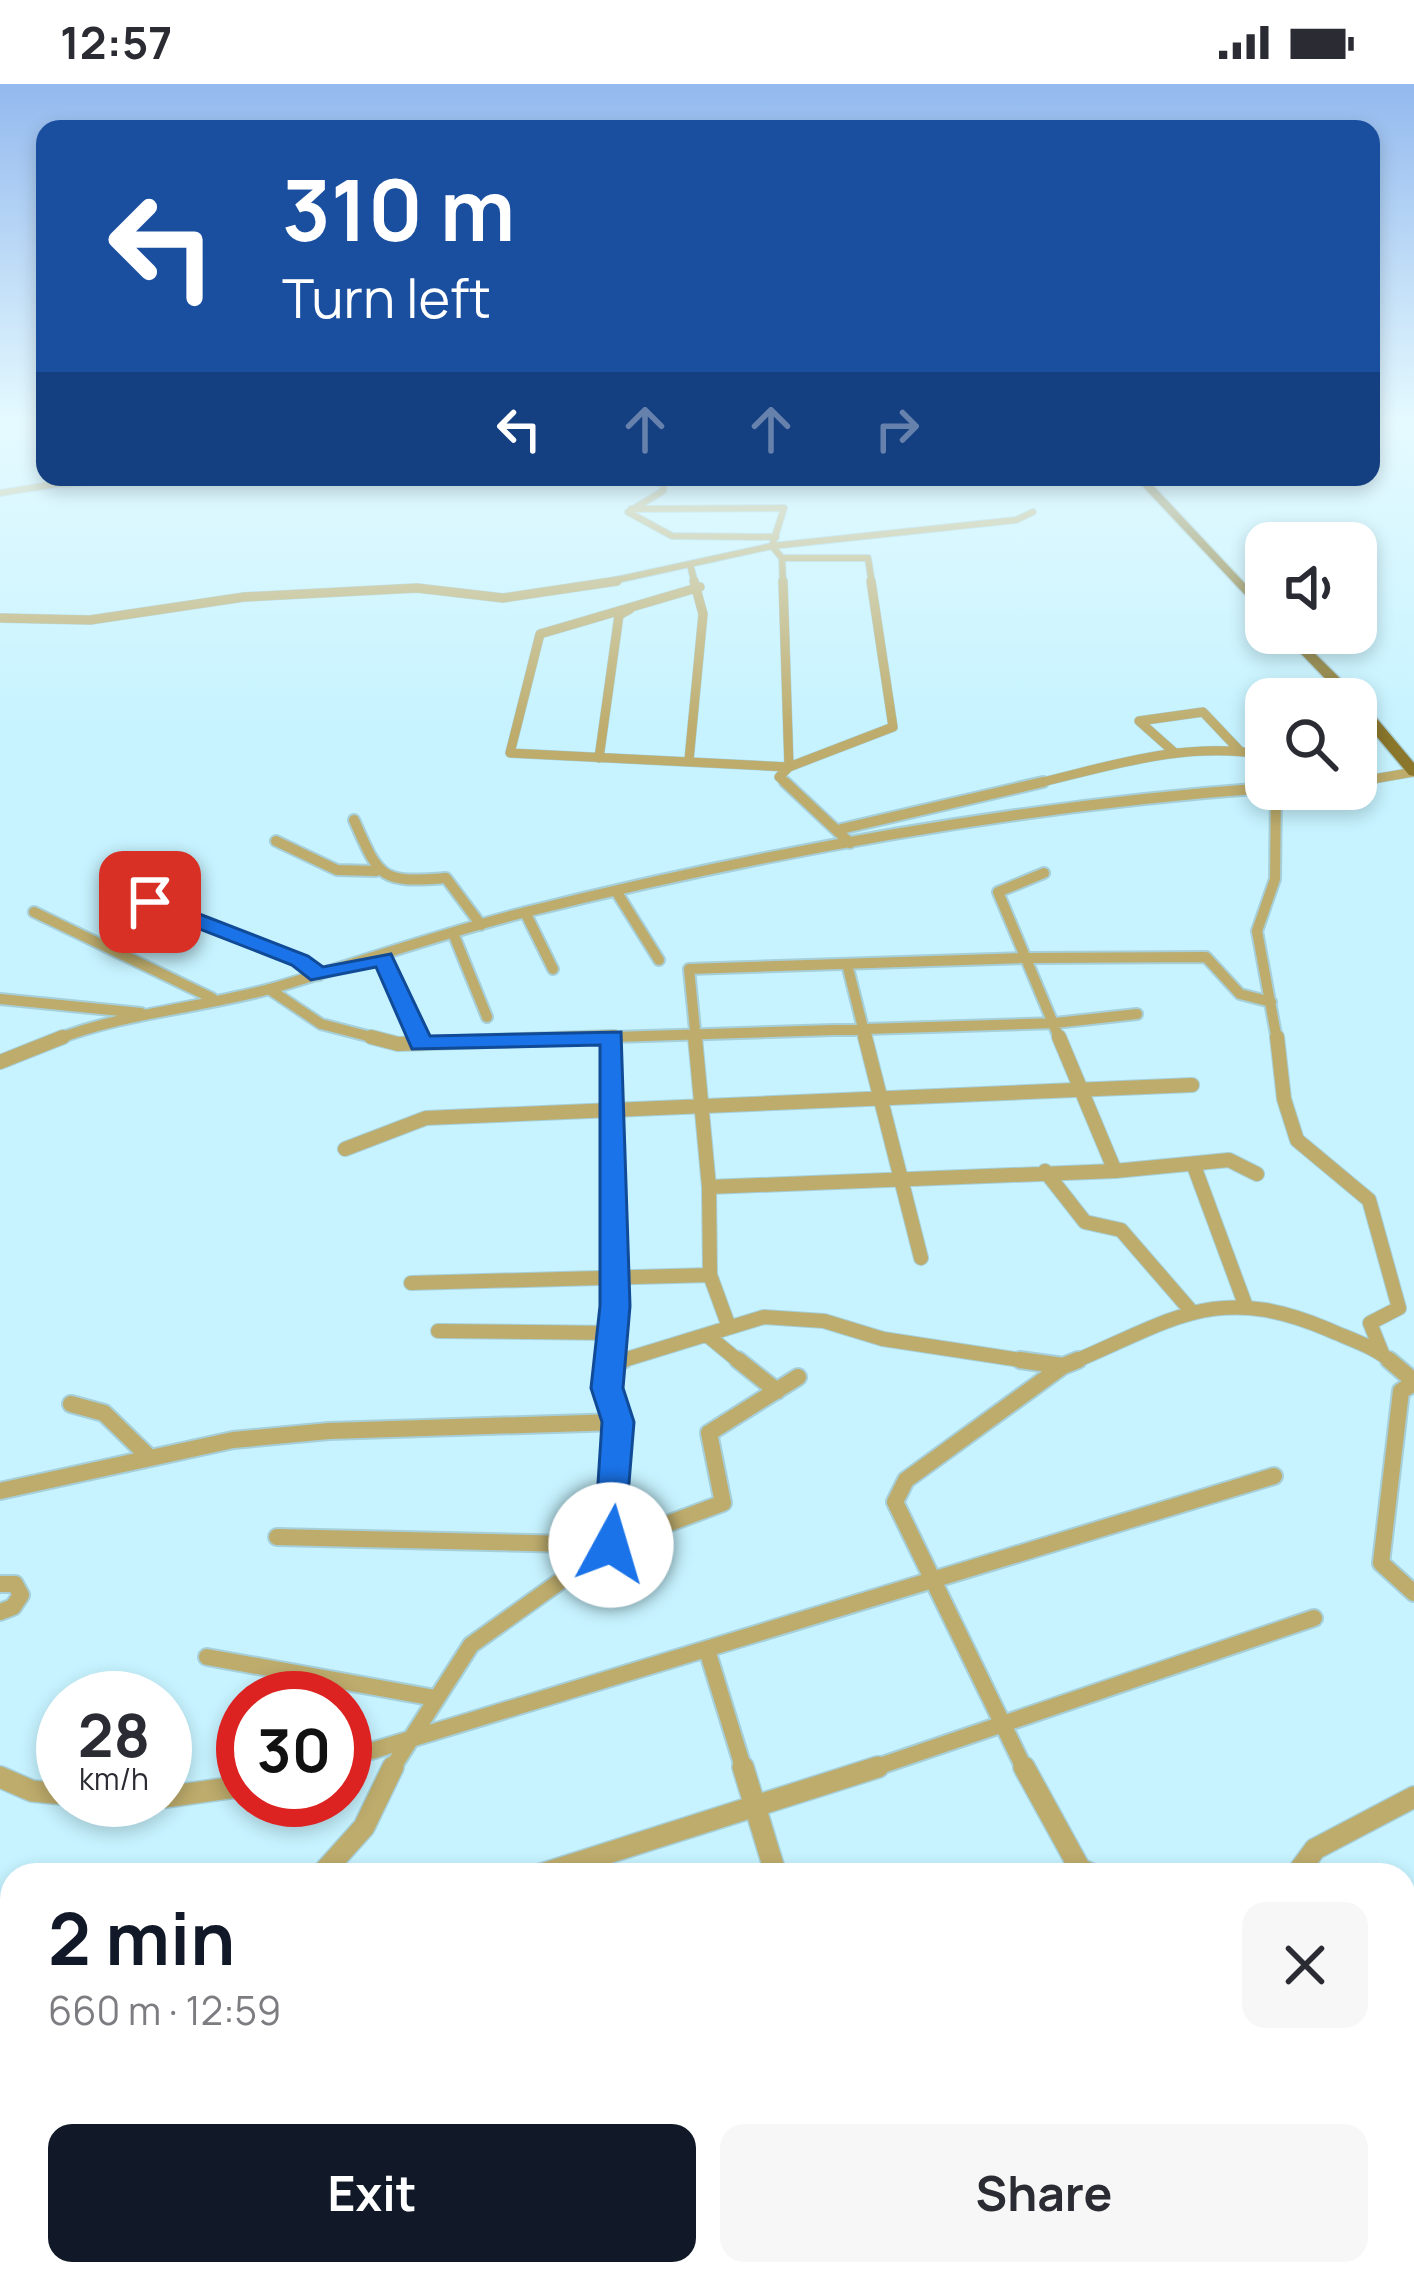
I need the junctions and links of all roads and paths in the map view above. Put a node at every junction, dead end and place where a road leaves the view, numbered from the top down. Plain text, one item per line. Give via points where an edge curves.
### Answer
1 (653, 526) edge
2 (779, 526) edge
3 (953, 526) edge
4 (1184, 526) edge
5 (774, 542) junction
6 (782, 558) junction
7 (690, 564) junction
8 (700, 587) junction
9 (1245, 591) edge
10 (640, 602) junction
11 (0, 618) edge
12 (1308, 654) edge
13 (1331, 678) edge
14 (1377, 728) edge
15 (1238, 750) junction
16 (1245, 751) edge
17 (1175, 753) junction
18 (599, 758) junction
19 (689, 760) junction
20 (789, 767) junction
21 (1414, 772) edge
22 (1377, 778) edge
23 (1245, 789) edge
24 (1277, 810) edge
25 (354, 820) dead end
26 (841, 829) junction
27 (276, 841) dead end
28 (850, 843) junction
29 (376, 871) junction
30 (1045, 873) dead end
31 (116, 889) dead end
32 (616, 891) junction
33 (34, 912) dead end
34 (525, 912) junction
35 (481, 925) junction
36 (453, 933) junction
37 (383, 958) junction
38 (1025, 958) junction
39 (658, 960) dead end
40 (847, 964) junction
41 (553, 969) dead end
42 (320, 975) junction
43 (269, 989) junction
44 (212, 998) junction
45 (0, 999) edge
46 (1271, 1002) junction
47 (146, 1014) junction
48 (1137, 1015) dead end
49 (487, 1017) dead end
50 (1055, 1023) junction
51 (862, 1027) junction
52 (694, 1033) junction
53 (613, 1037) junction
54 (421, 1043) junction
55 (0, 1062) edge
56 (1192, 1084) dead end
57 (1084, 1091) junction
58 (881, 1099) junction
59 (702, 1106) junction
60 (616, 1109) junction
61 (345, 1149) dead end
62 (1194, 1166) junction
63 (1046, 1171) junction
64 (1114, 1171) junction
65 (1257, 1174) dead end
66 (899, 1177) junction
67 (709, 1186) junction
68 (921, 1258) dead end
69 (710, 1275) junction
70 (615, 1279) junction
71 (411, 1283) dead end
72 (1245, 1304) junction
73 (1192, 1312) junction
74 (729, 1327) junction
75 (438, 1331) dead end
76 (614, 1333) junction
77 (707, 1335) junction
78 (1382, 1353) junction
79 (612, 1364) junction
80 (1063, 1366) junction
81 (798, 1377) dead end
82 (1414, 1382) edge
83 (777, 1391) junction
84 (71, 1405) dead end
85 (618, 1422) junction
86 (148, 1456) junction
87 (1274, 1476) dead end
88 (0, 1491) edge
89 (277, 1537) dead end
90 (611, 1545) junction
91 (937, 1581) junction
92 (0, 1583) edge
93 (1414, 1593) edge
94 (0, 1612) edge
95 (1314, 1618) dead end
96 (707, 1650) junction
97 (207, 1657) dead end
98 (435, 1698) junction
99 (1002, 1728) junction
100 (404, 1744) junction
101 (372, 1752) edge
102 (0, 1777) edge
103 (36, 1791) edge
104 (1414, 1797) edge
105 (757, 1808) junction
106 (332, 1863) edge
107 (578, 1863) edge
108 (773, 1863) edge
109 (1076, 1863) edge
110 (1305, 1863) edge

1 - 5 street via 672,536
2 - 5 street
3 - 5 street
4 - 9 main road
5 - 6 street
5 - 7 street
6 - 20 street
6 - 20 street via 868,558 893,727
7 - 8 street
7 - 11 street via 503,598 417,588 244,598 90,620
8 - 10 street
8 - 19 street
10 - 18 street via 619,615
10 - 18 street via 540,634 509,753
12 - 13 main road
14 - 21 main road
15 - 16 street
15 - 17 street
15 - 17 street via 1203,712 1138,721
17 - 26 street via 1111,761
18 - 19 street
19 - 20 street
20 - 26 street via 779,777 786,789
21 - 22 street
23 - 28 street via 1166,793
24 - 46 street via 1272,904 1257,931 1271,962
25 - 29 street
26 - 28 street
27 - 29 street via 337,870
28 - 32 street
29 - 35 street via 397,882 446,878
30 - 38 street via 998,892
31 - 42 street
32 - 34 street
32 - 39 street
33 - 44 street
34 - 35 street
34 - 41 street
35 - 36 street
36 - 37 street
36 - 49 street
37 - 42 street
37 - 54 street
38 - 40 street
38 - 46 street via 1206,957 1240,994
38 - 50 street
40 - 51 street
40 - 52 street via 689,969
42 - 43 street
43 - 44 street
43 - 54 street via 321,1024
44 - 47 street
45 - 47 street
46 - 78 street via 1297,1140 1369,1200 1399,1308 1370,1323
47 - 55 street
48 - 50 street
50 - 51 street
50 - 57 street
51 - 52 street
51 - 58 street
52 - 53 street
52 - 59 street
53 - 54 street
53 - 60 street
56 - 57 street
57 - 58 street
57 - 64 street
58 - 59 street
58 - 66 street
59 - 60 street
59 - 67 street
60 - 61 street via 426,1118
60 - 70 street
62 - 64 street
62 - 65 street via 1229,1160
62 - 72 street
63 - 64 street
63 - 66 street
63 - 73 street via 1085,1222 1121,1230
66 - 67 street
66 - 68 street
67 - 69 street
69 - 70 street
69 - 74 street
70 - 71 street
70 - 76 street
72 - 73 street
72 - 78 street via 1279,1309
73 - 80 street
74 - 77 street
74 - 80 street via 764,1317 824,1321 883,1339
75 - 76 street
76 - 79 street
77 - 79 street
77 - 83 street
78 - 82 street
79 - 85 street via 607,1388
80 - 91 street via 906,1480 895,1502
81 - 83 street
82 - 93 street via 1401,1391 1381,1563
83 - 90 street via 709,1433 723,1503
84 - 86 street via 104,1413
85 - 86 street via 332,1429
85 - 90 street
86 - 88 street
87 - 91 street
89 - 90 street
90 - 98 street via 471,1645
91 - 96 street
91 - 99 street
92 - 94 street via 15,1584 21,1594
95 - 99 street
96 - 100 street
96 - 105 street
97 - 98 street
98 - 100 street
99 - 105 street
99 - 109 street
100 - 101 street
100 - 106 street via 364,1828
102 - 103 street
104 - 110 street via 1315,1849
105 - 107 street
105 - 108 street

